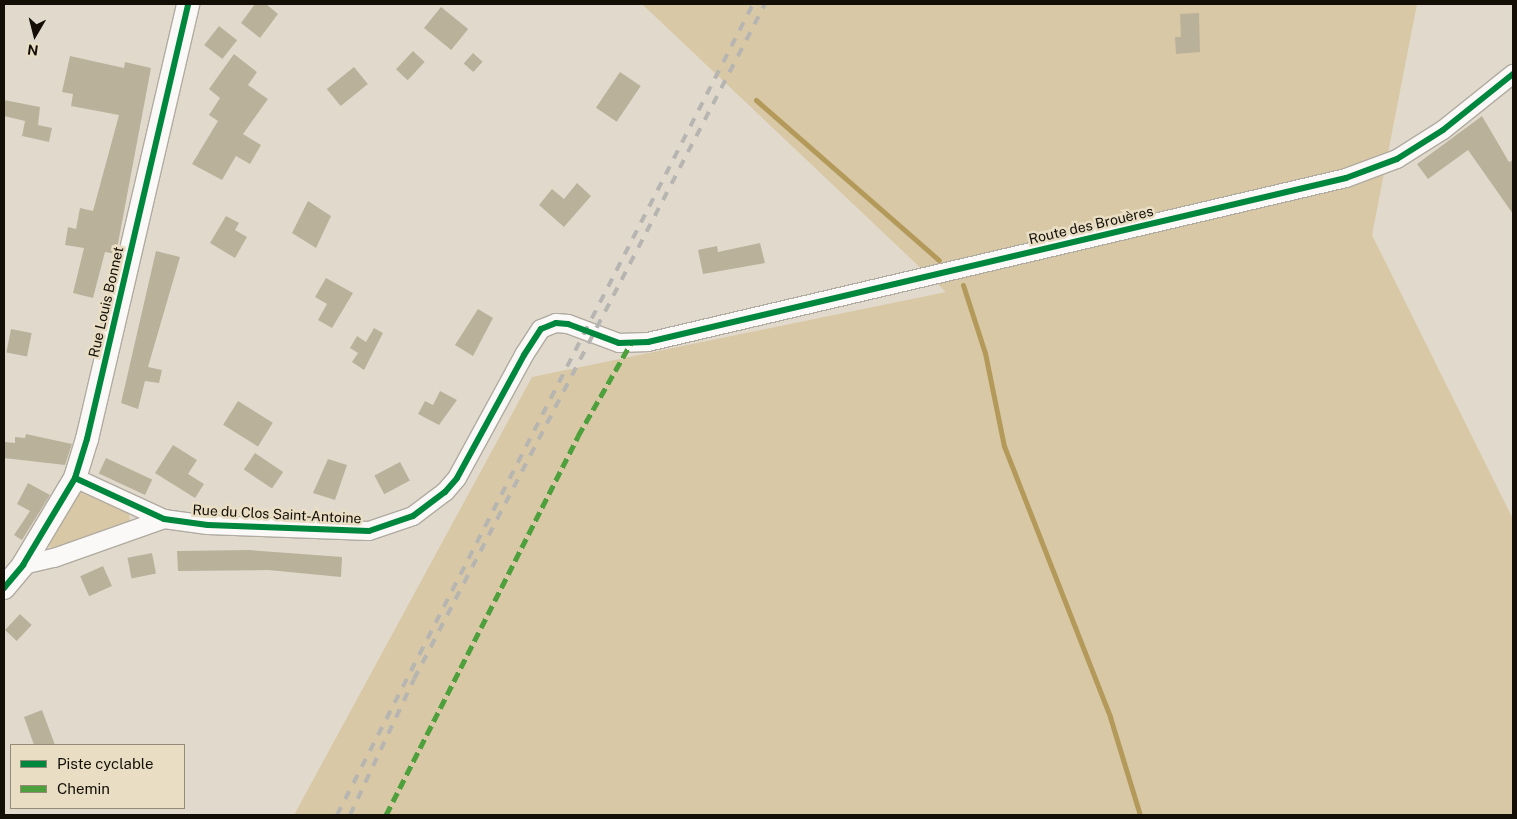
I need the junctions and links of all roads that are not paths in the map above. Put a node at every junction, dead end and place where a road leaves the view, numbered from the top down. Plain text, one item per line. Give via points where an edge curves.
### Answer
1 (188, 4) edge
2 (1513, 74) edge
3 (648, 342) joint
4 (74, 478) junction
5 (164, 519) junction
6 (23, 565) junction
7 (4, 588) edge

1 - 4 street, Rue Louis Bonnet via 88,439
2 - 3 street, Route des Brouères via 1443,130 1397,158 1346,178
3 - 5 street, Rue du Clos Saint-Antoine via 618,343 568,324 541,329 476,438 457,478 430,506 392,524 369,531 344,532
4 - 5 street, Rue du Clos Saint-Antoine
4 - 6 street, Rue Louis Bonnet
5 - 6 street, Rue du Clos Saint-Antoine via 54,558
6 - 7 street, Rue Louis Bonnet

